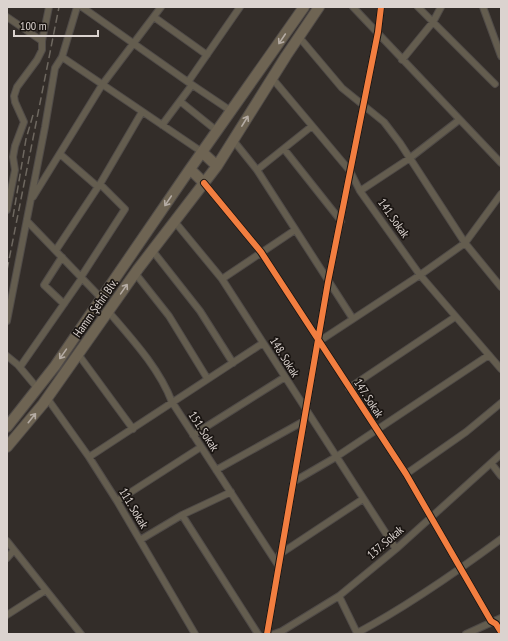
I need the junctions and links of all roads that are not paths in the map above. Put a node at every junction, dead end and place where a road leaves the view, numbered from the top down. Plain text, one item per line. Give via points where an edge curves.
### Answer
1 (49, 7) edge
2 (77, 7) edge
3 (82, 7) edge
4 (161, 7) edge
5 (240, 7) edge
6 (304, 7) edge
7 (319, 7) edge
8 (353, 7) edge
9 (381, 7) edge
10 (418, 7) edge
11 (441, 7) edge
12 (483, 7) edge
13 (90, 10) edge
14 (7, 17) edge
15 (154, 17) junction
16 (433, 22) junction
17 (378, 32) junction
18 (299, 37) junction
19 (42, 41) junction
20 (133, 45) junction
21 (207, 55) junction
22 (501, 56) edge
23 (62, 57) junction
24 (402, 60) junction
25 (272, 78) junction
26 (190, 83) junction
27 (495, 84) dead end
28 (102, 85) junction
29 (7, 98) edge
30 (15, 102) junction
31 (181, 102) junction
32 (362, 106) junction
33 (231, 111) junction
34 (142, 112) junction
35 (459, 120) junction
36 (162, 126) junction
37 (312, 126) junction
38 (217, 131) junction
39 (233, 140) junction
40 (284, 149) junction
41 (202, 152) junction
42 (7, 153) edge
43 (60, 154) junction
44 (13, 157) junction
45 (410, 158) junction
46 (501, 163) edge
47 (217, 166) junction
48 (190, 169) junction
49 (257, 170) junction
50 (350, 171) junction
51 (204, 183) junction
52 (99, 185) junction
53 (360, 190) junction
54 (501, 194) edge
55 (30, 202) junction
56 (7, 209) edge
57 (27, 221) junction
58 (341, 221) junction
59 (175, 222) junction
60 (295, 230) junction
61 (465, 243) junction
62 (56, 250) junction
63 (152, 250) junction
64 (260, 252) junction
65 (62, 257) junction
66 (135, 274) junction
67 (420, 275) junction
68 (82, 278) junction
69 (222, 279) junction
70 (328, 282) junction
71 (501, 287) edge
72 (102, 299) junction
73 (64, 304) junction
74 (108, 311) junction
75 (455, 317) junction
76 (353, 319) junction
77 (7, 320) edge
78 (318, 342) junction
79 (263, 343) junction
80 (78, 354) junction
81 (489, 354) junction
82 (7, 356) edge
83 (233, 363) junction
84 (20, 367) junction
85 (501, 368) edge
86 (285, 377) junction
87 (207, 378) junction
88 (349, 388) junction
89 (38, 389) junction
90 (47, 398) junction
91 (172, 402) junction
92 (501, 403) edge
93 (306, 412) junction
94 (304, 421) junction
95 (7, 427) edge
96 (133, 429) junction
97 (377, 430) junction
98 (193, 435) junction
99 (7, 447) edge
100 (201, 447) junction
101 (501, 454) edge
102 (89, 457) junction
103 (336, 457) junction
104 (491, 463) junction
105 (216, 470) junction
106 (406, 474) junction
107 (501, 476) edge
108 (293, 482) junction
109 (231, 492) junction
110 (364, 499) junction
111 (117, 501) junction
112 (182, 515) junction
113 (432, 516) junction
114 (501, 539) edge
115 (140, 540) junction
116 (7, 541) edge
117 (396, 549) junction
118 (14, 550) junction
119 (280, 554) junction
120 (7, 558) edge
121 (278, 565) junction
122 (462, 568) junction
123 (46, 590) junction
124 (339, 596) junction
125 (7, 615) edge
126 (501, 618) edge
127 (493, 622) junction
128 (501, 632) edge
129 (81, 634) edge
130 (194, 634) edge
131 (258, 634) edge
132 (267, 634) edge
133 (274, 634) edge
134 (357, 634) edge
135 (466, 634) edge

1 - 19 street
2 - 23 street
3 - 13 street
4 - 15 street
5 - 21 street
6 -> 33 main road, Hamm Şehri Blv.
7 - 18 main road, Hamm Şehri Blv.
8 - 17 street
9 - 17 street
10 - 16 street
11 - 16 street
12 - 22 street
13 - 20 street
14 - 19 street
15 - 20 street
15 - 21 street
16 - 24 street
16 - 27 street
17 - 24 street
17 - 32 street
18 - 25 main road, Hamm Şehri Blv.
18 - 32 street via 342,88
19 - 30 street via 42,50 37,60 17,87
20 - 26 street
20 - 28 street
21 - 26 street
23 - 28 street
23 - 55 street via 54,72
24 - 35 street
25 - 37 street, 141. Sokak
39 -> 25 main road, Hamm Şehri Blv.
26 - 31 street
26 - 33 street
28 - 34 street
28 - 43 street
29 - 30 street
30 - 44 street via 24,122 14,146
31 - 36 street
31 - 38 street
32 - 45 street via 384,122
32 - 50 street
33 - 38 main road, Hamm Şehri Blv.
34 - 36 street
34 - 52 street
35 - 45 street
35 - 46 street
36 - 41 street
37 - 40 street
37 - 50 street, 141. Sokak
38 - 41 main road, Hamm Şehri Blv.
39 - 47 main road, Hamm Şehri Blv.
39 - 49 street
40 - 49 street
40 - 58 street
41 - 47 main road
41 - 48 main road, Hamm Şehri Blv.
42 - 44 street
43 - 52 street
43 - 55 street
44 - 56 street via 15,170
45 - 53 street
45 - 61 street
47 - 51 main road, Hamm Şehri Blv.
48 - 51 main road
48 -> 72 main road, Hamm Şehri Blv.
49 - 60 street
50 - 53 street, 141. Sokak
50 - 58 street
51 - 59 main road, Hamm Şehri Blv.
51 - 64 street, 147. Sokak
52 - 62 street
52 - 68 street via 125,209
53 - 67 street, 141. Sokak
54 - 61 street
55 - 57 street
57 - 62 street
57 - 77 street
58 - 70 street
59 - 63 main road, Hamm Şehri Blv.
59 - 69 street, 148. Sokak
60 - 64 street
60 - 70 street
61 - 67 street
61 - 71 street
62 - 65 street
63 - 66 main road, Hamm Şehri Blv.
63 - 83 street via 200,311
64 - 69 street
64 - 78 street, 147. Sokak
65 - 68 street
65 - 73 street via 44,285
74 -> 66 main road, Hamm Şehri Blv.
66 - 87 street via 170,316
67 - 75 street, 141. Sokak
67 - 76 street
68 - 72 street
68 - 73 street
69 - 79 street, 148. Sokak
70 - 76 street
70 - 78 street
72 -> 89 main road, Hamm Şehri Blv.
73 - 84 street
74 - 80 main road, Hamm Şehri Blv.
74 - 91 street, 151. Sokak via 165,385
75 - 81 street, 141. Sokak
75 - 88 street
76 - 78 street
78 - 88 street, 147. Sokak
78 - 93 street
79 - 83 street
79 - 86 street, 148. Sokak
80 - 90 main road, Hamm Şehri Blv.
80 - 96 street
81 - 85 street, 141. Sokak
81 - 97 street
82 - 84 street
83 - 87 street
84 - 89 street
86 - 93 street, 148. Sokak
86 - 98 street
87 - 91 street
88 - 97 street, 147. Sokak
89 - 95 main road, Hamm Şehri Blv.
99 -> 90 main road, Hamm Şehri Blv.
90 - 102 street, 111. Sokak
91 - 96 street
91 - 98 street, 151. Sokak
92 - 106 street via 466,432
93 - 94 street
93 - 103 street, 148. Sokak
94 - 105 street
94 - 108 street
96 - 102 street
97 - 103 street
97 - 106 street, 147. Sokak
98 - 100 street, 151. Sokak
100 - 105 street, 151. Sokak
100 - 111 street
101 - 104 street, 137. Sokak
102 - 111 street, 111. Sokak
103 - 108 street
103 - 110 street, 148. Sokak
104 - 107 street
104 - 113 street, 137. Sokak
105 - 109 street, 151. Sokak
106 - 113 street, 147. Sokak
108 - 119 street
109 - 112 street
109 - 121 street, 151. Sokak
110 - 117 street, 148. Sokak
110 - 119 street
111 - 115 street, 111. Sokak
112 - 115 street
112 - 131 street
113 - 117 street, 137. Sokak
113 - 122 street, 147. Sokak
114 - 122 street
115 - 130 street, 111. Sokak
116 - 118 street
117 - 124 street, 137. Sokak
118 - 120 street
118 - 123 street
119 - 121 street
121 - 132 street
122 - 127 street, 147. Sokak
122 - 134 street
123 - 125 street
123 - 129 street
124 - 133 street, 137. Sokak
124 - 134 street
126 - 127 street
127 - 128 street, 147. Sokak
127 - 135 street

